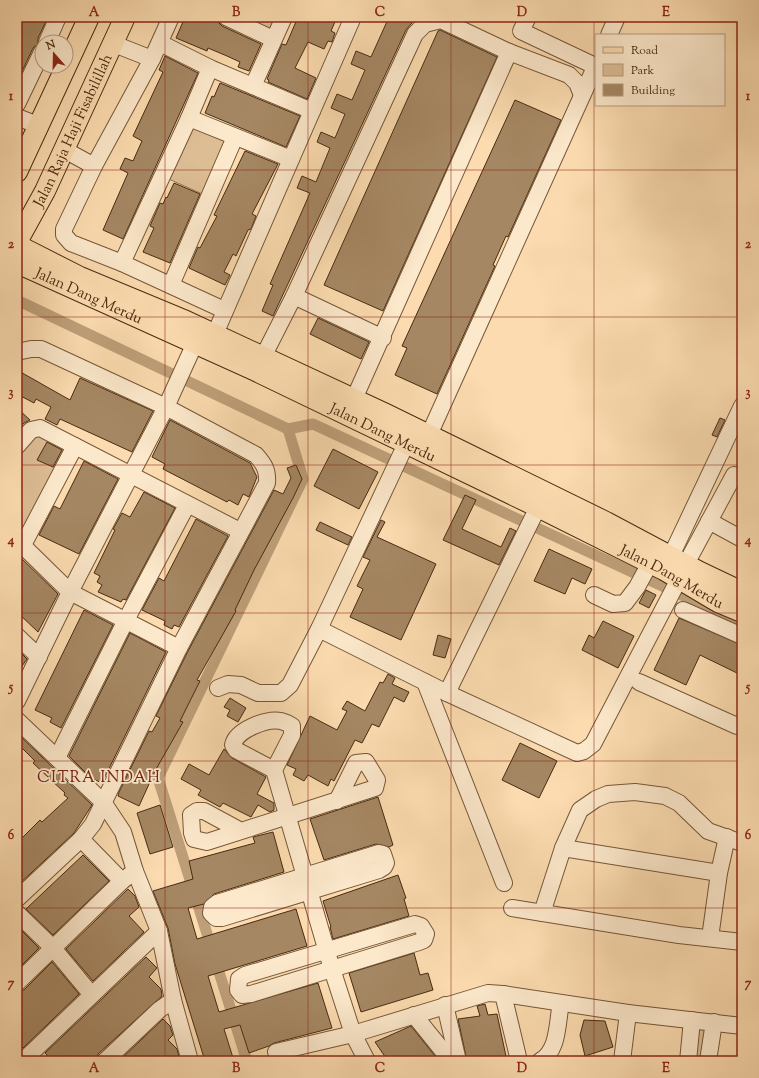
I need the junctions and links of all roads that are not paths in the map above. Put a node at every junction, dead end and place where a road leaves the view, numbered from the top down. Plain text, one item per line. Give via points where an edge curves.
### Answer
1 (58, 17) edge
2 (89, 17) edge
3 (126, 17) edge
4 (171, 17) edge
5 (284, 17) edge
6 (353, 17) edge
7 (528, 17) edge
8 (618, 17) edge
9 (229, 18) edge
10 (51, 34) edge
11 (610, 34) edge
12 (273, 39) junction
13 (160, 43) junction
14 (114, 44) junction
15 (509, 52) junction
16 (152, 59) junction
17 (595, 65) edge
18 (595, 67) edge
19 (210, 68) junction
20 (34, 69) edge
21 (253, 86) junction
22 (582, 95) junction
23 (17, 104) edge
24 (312, 111) junction
25 (17, 116) edge
26 (189, 118) junction
27 (40, 126) junction
28 (235, 137) junction
29 (63, 149) junction
30 (291, 159) junction
31 (94, 166) junction
32 (17, 172) edge
33 (17, 244) edge
34 (17, 263) edge
35 (122, 263) junction
36 (64, 277) junction
37 (171, 285) junction
38 (294, 296) junction
39 (224, 310) junction
40 (215, 334) junction
41 (383, 338) junction
42 (195, 344) junction
43 (17, 352) edge
44 (263, 357) junction
45 (354, 399) junction
46 (169, 400) junction
47 (742, 406) edge
48 (429, 435) junction
49 (17, 446) edge
50 (75, 446) junction
51 (400, 456) junction
52 (713, 466) junction
53 (130, 476) junction
54 (738, 477) edge
55 (512, 485) junction
56 (187, 505) junction
57 (532, 518) junction
58 (709, 521) junction
59 (240, 531) junction
60 (742, 539) edge
61 (20, 542) edge
62 (647, 567) junction
63 (676, 577) junction
64 (70, 592) junction
65 (742, 592) edge
66 (594, 595) dead end
67 (683, 610) dead end
68 (742, 612) edge
69 (125, 622) junction
70 (319, 629) junction
71 (17, 636) edge
72 (742, 636) edge
73 (178, 648) junction
74 (39, 657) junction
75 (425, 682) junction
76 (639, 682) dead end
77 (218, 688) dead end
78 (447, 693) junction
79 (17, 701) edge
80 (17, 720) edge
81 (742, 727) edge
82 (58, 758) junction
83 (274, 770) dead end
84 (337, 801) dead end
85 (104, 802) junction
86 (287, 816) junction
87 (241, 831) dead end
88 (81, 839) junction
89 (735, 840) edge
90 (563, 848) junction
91 (135, 871) junction
92 (720, 873) junction
93 (305, 876) junction
94 (122, 881) junction
95 (504, 883) dead end
96 (309, 892) junction
97 (17, 899) edge
98 (512, 908) dead end
99 (17, 913) edge
100 (542, 913) junction
101 (159, 931) junction
102 (710, 938) junction
103 (742, 942) edge
104 (52, 948) junction
105 (326, 951) junction
106 (332, 969) junction
107 (17, 983) edge
108 (91, 994) junction
109 (503, 994) junction
110 (173, 1000) junction
111 (561, 1003) junction
112 (445, 1005) junction
113 (628, 1013) junction
114 (414, 1015) junction
115 (692, 1020) junction
116 (714, 1022) junction
117 (742, 1026) edge
118 (353, 1034) junction
119 (276, 1052) dead end
120 (26, 1057) edge
121 (105, 1061) edge
122 (190, 1061) edge
123 (367, 1061) edge
124 (451, 1061) edge
125 (458, 1061) edge
126 (519, 1061) edge
127 (540, 1061) edge
128 (622, 1061) edge
129 (688, 1061) edge
130 (708, 1061) edge

1 - 10 street
2 - 27 main road
3 - 14 main road, Jalan Raja Haji Fisabilillah
4 - 13 street
5 - 12 street
6 - 24 street
7 - 17 street via 521,31
8 - 11 street
9 - 12 street
12 - 21 street
13 - 16 street
13 - 19 street
14 - 16 street
14 - 29 main road, Jalan Raja Haji Fisabilillah
15 - 22 street via 569,75 577,83
15 - 38 street via 441,20 425,24 414,34
15 - 41 street
16 - 31 street
18 - 22 street
19 - 21 street
19 - 26 street
20 - 23 street
21 - 24 street
22 - 48 street
24 - 30 street
25 - 27 street
26 - 28 street
26 - 35 street
27 - 32 main road
28 - 30 street
28 - 37 street
29 - 31 street
29 - 33 main road, Jalan Raja Haji Fisabilillah via 46,190
30 - 39 street
31 - 35 street via 64,229 64,235 71,243
33 - 36 main road, Jalan Dang Merdu
34 - 36 main road, Jalan Dang Merdu
35 - 37 street
36 - 40 main road, Jalan Dang Merdu
36 - 42 main road, Jalan Dang Merdu
37 - 39 street
38 - 41 street
38 - 44 street
39 - 40 street
40 - 44 main road, Jalan Dang Merdu
41 - 45 street
42 - 46 street
42 - 51 main road, Jalan Dang Merdu
43 - 46 street via 41,349
44 - 45 main road, Jalan Dang Merdu
45 - 48 main road, Jalan Dang Merdu
46 - 53 street
46 - 59 street via 256,455 264,464 268,473 266,483
47 - 52 street
48 - 55 main road, Jalan Dang Merdu
49 - 50 street via 31,430 39,428
50 - 53 street
50 - 61 street
51 - 55 main road, Jalan Dang Merdu
51 - 70 street
52 - 54 street
52 - 63 street
53 - 56 street
53 - 64 street
54 - 58 street
55 - 57 main road, Jalan Dang Merdu
55 - 63 main road, Jalan Dang Merdu via 606,522
56 - 59 street
56 - 69 street
57 - 62 main road, Jalan Dang Merdu
57 - 78 street
58 - 60 street
58 - 63 street
59 - 73 street
61 - 64 street
62 - 63 main road, Jalan Dang Merdu
62 - 66 street via 625,603 613,604
63 - 65 main road, Jalan Dang Merdu
63 - 68 main road, Jalan Dang Merdu via 718,602
63 - 78 street via 593,744 584,751 577,753 567,749
64 - 69 street
64 - 74 street
67 - 72 street
69 - 73 street
69 - 82 street
70 - 75 street
70 - 77 street via 290,685 281,693 258,693 242,685 228,684
71 - 74 street
73 - 85 street
74 - 79 street
75 - 78 street
75 - 95 street
76 - 81 street
80 - 82 street
82 - 85 street
83 - 86 street
84 - 86 street
85 - 88 street via 93,824
85 - 91 street via 123,832
86 - 87 street
86 - 93 street
88 - 94 street
88 - 97 street
89 - 90 street via 705,829 679,803 665,796 620,792 596,799 580,810
89 - 92 street
90 - 92 street
90 - 100 street
91 - 94 street
91 - 101 street
92 - 102 street
93 - 96 street
93 - 96 street via 378,853 383,854 385,858 384,867
93 - 96 street via 218,902 212,907 212,913 216,918 222,918
94 - 104 street
96 - 105 street
98 - 100 street
99 - 104 street
100 - 102 street
101 - 108 street
101 - 110 street
102 - 103 street
104 - 107 street
104 - 108 street
105 - 106 street
105 - 106 street via 245,975 239,979 238,990 242,995 251,994
105 - 106 street via 415,924 421,926 426,934 424,940 419,942
106 - 118 street
108 - 120 street
109 - 111 street
109 - 112 street via 488,993
109 - 126 street
110 - 121 street
110 - 122 street
111 - 113 street
111 - 127 street via 553,1049
112 - 114 street
112 - 125 street
113 - 115 street
113 - 128 street
114 - 118 street
114 - 124 street
115 - 116 street
115 - 129 street
116 - 117 street
116 - 130 street
118 - 119 street
118 - 123 street

